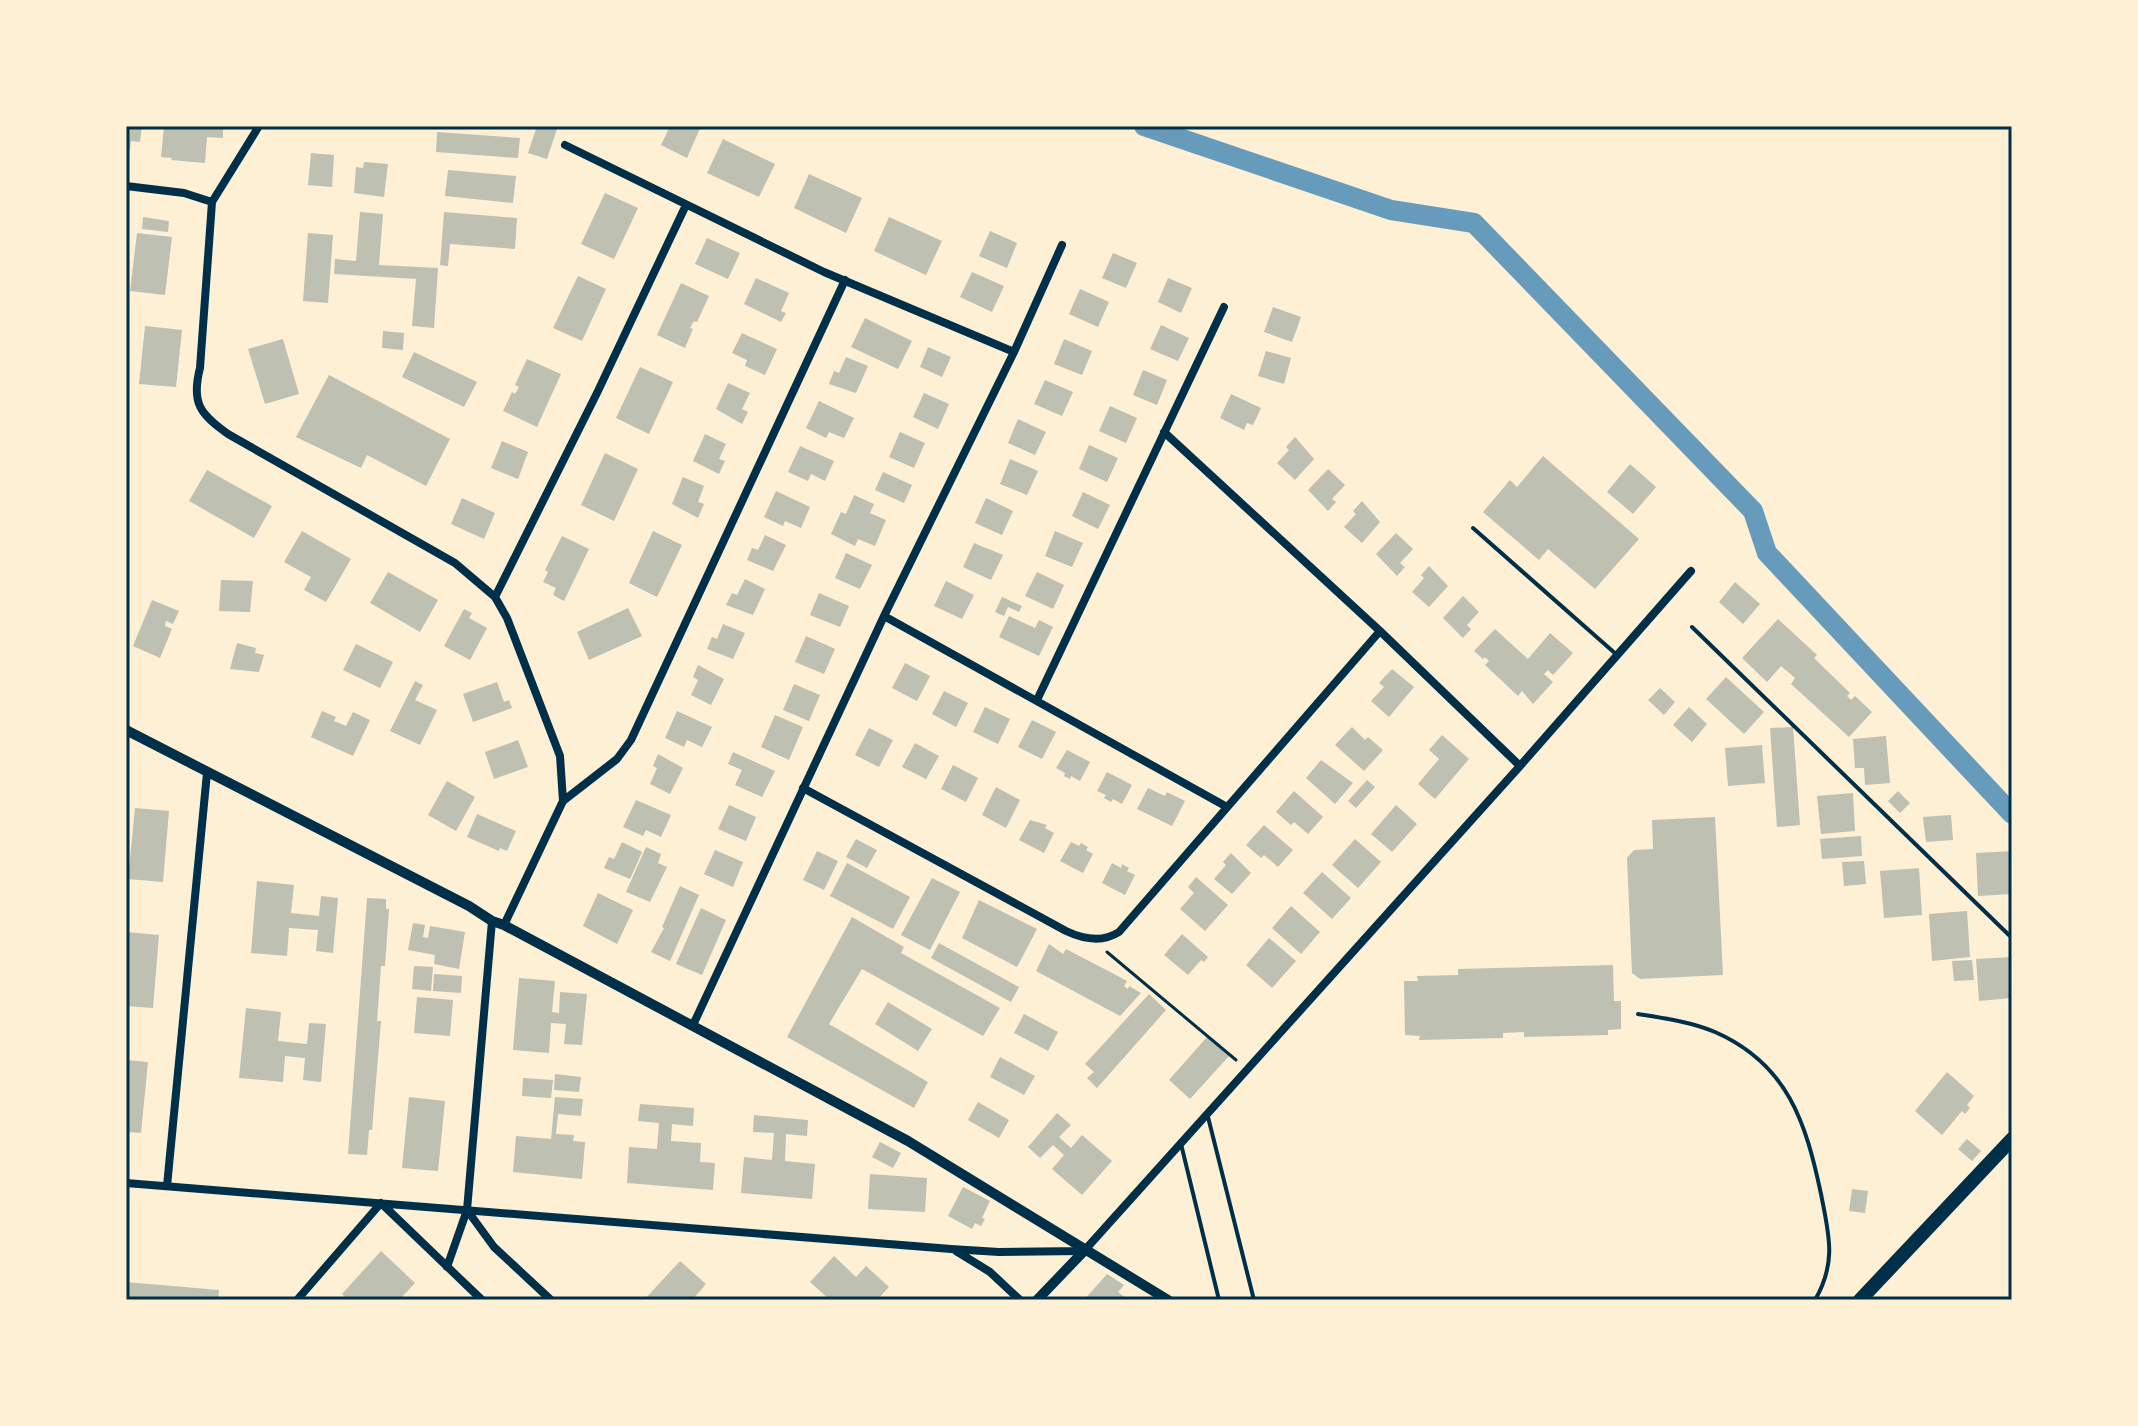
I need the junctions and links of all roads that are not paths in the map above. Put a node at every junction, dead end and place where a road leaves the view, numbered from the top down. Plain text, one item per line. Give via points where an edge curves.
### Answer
1 (259, 126) edge
2 (565, 145) dead end
3 (126, 186) edge
4 (212, 202) junction
5 (686, 205) junction
6 (1062, 245) dead end
7 (845, 280) junction
8 (1224, 307) dead end
9 (1014, 352) junction
10 (1164, 432) junction
11 (1473, 528) dead end
12 (1691, 571) dead end
13 (495, 597) junction
14 (884, 616) junction
15 (1692, 627) dead end
16 (1380, 631) junction
17 (1617, 655) junction
18 (1037, 700) junction
19 (126, 730) edge
20 (1520, 766) junction
21 (207, 773) junction
22 (803, 788) junction
23 (563, 801) junction
24 (1227, 807) junction
25 (492, 921) junction
26 (504, 925) junction
27 (2012, 938) edge
28 (1638, 1014) dead end
29 (693, 1025) junction
30 (1207, 1114) junction
31 (2012, 1139) edge
32 (1181, 1144) junction
33 (126, 1183) edge
34 (167, 1186) junction
35 (381, 1203) junction
36 (467, 1210) junction
37 (951, 1249) junction
38 (1084, 1251) junction
39 (447, 1267) junction
40 (297, 1300) edge
41 (482, 1300) edge
42 (551, 1300) edge
43 (1020, 1300) edge
44 (1037, 1300) edge
45 (1168, 1300) edge
46 (1219, 1300) edge
47 (1254, 1300) edge
48 (1815, 1300) edge
49 (1860, 1300) edge

1 - 4 street
2 - 5 street
3 - 4 street
4 - 13 street via 195,388 205,415 228,434 455,563
5 - 7 street
5 - 13 street
6 - 9 street
7 - 9 street
7 - 23 street via 631,740 617,759
8 - 10 street
9 - 14 street
10 - 16 street
10 - 18 street
11 - 17 lane
12 - 17 street
13 - 23 street via 560,756
14 - 18 street
14 - 22 street
15 - 27 lane
16 - 20 street
16 - 24 street
17 - 20 street
18 - 24 street
19 - 21 street
20 - 30 street
21 - 25 street
21 - 34 street
22 - 24 street via 1054,925 1092,939 1119,932
22 - 29 street
23 - 26 street
25 - 26 street
25 - 36 street
26 - 29 street
28 - 48 lane via 1715,1032 1768,1068 1795,1103 1813,1155 1831,1254
29 - 38 street via 908,1141
30 - 32 street
30 - 47 lane
31 - 49 main road
32 - 38 street
32 - 46 lane
33 - 34 street
34 - 35 street
35 - 36 street
35 - 39 street
35 - 40 street
36 - 37 street
36 - 39 street
36 - 42 street via 494,1247
37 - 38 street
37 - 43 street via 990,1272
38 - 44 street
38 - 45 street
39 - 41 street

